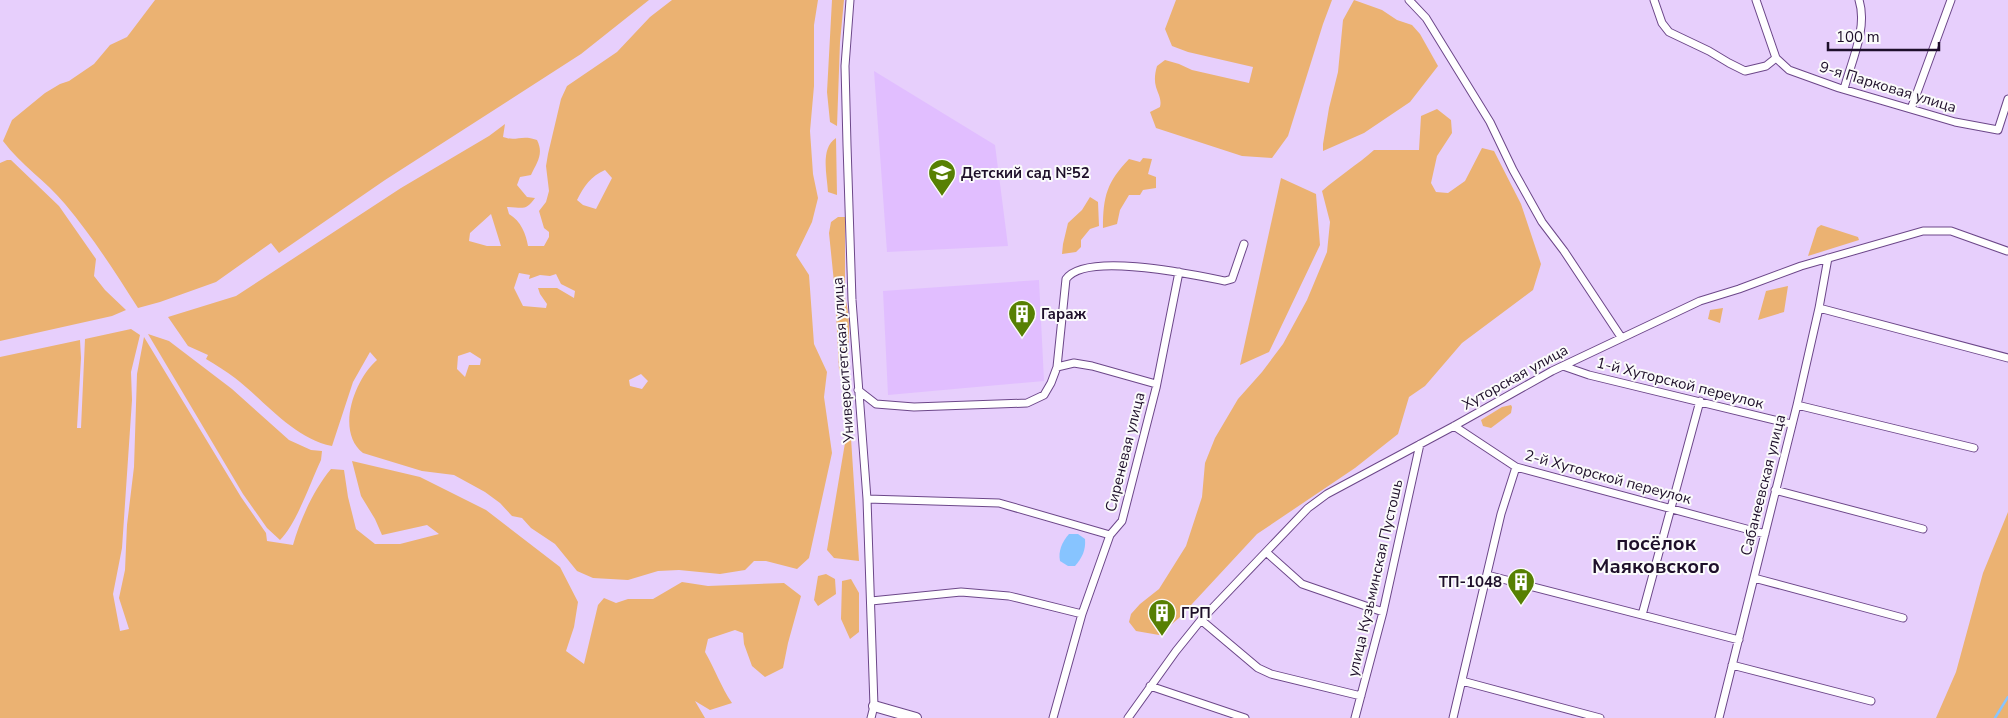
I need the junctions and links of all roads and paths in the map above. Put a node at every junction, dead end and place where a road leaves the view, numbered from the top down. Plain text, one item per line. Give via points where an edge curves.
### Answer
1 (850, 0) edge
2 (1409, 0) edge
3 (1654, 0) edge
4 (1756, 0) edge
5 (1859, 0) edge
6 (1951, 0) edge
7 (1776, 58) junction
8 (1844, 89) junction
9 (2008, 98) edge
10 (1911, 109) junction
11 (1244, 244) dead end
12 (2008, 251) edge
13 (1828, 258) junction
14 (1179, 272) junction
15 (1819, 308) junction
16 (1621, 337) junction
17 (2008, 358) edge
18 (1563, 366) junction
19 (1057, 367) junction
20 (1156, 384) junction
21 (858, 390) junction
22 (1700, 401) junction
23 (1797, 405) junction
24 (1791, 424) junction
25 (1454, 426) junction
26 (1420, 444) junction
27 (1974, 448) dead end
28 (1516, 466) junction
29 (1775, 490) junction
30 (867, 499) junction
31 (1670, 508) junction
32 (1923, 529) dead end
33 (1765, 534) junction
34 (1110, 535) junction
35 (1266, 552) junction
36 (1486, 576) junction
37 (1754, 578) junction
38 (871, 601) junction
39 (1383, 612) junction
40 (1082, 614) junction
41 (1642, 615) junction
42 (1903, 618) dead end
43 (1201, 620) junction
44 (1739, 640) junction
45 (1732, 665) junction
46 (1462, 681) junction
47 (1150, 686) junction
48 (1361, 696) junction
49 (1871, 701) dead end
50 (874, 706) junction
51 (871, 718) edge
52 (916, 718) edge
53 (1052, 718) edge
54 (1128, 718) edge
55 (1245, 718) edge
56 (1355, 718) edge
57 (1453, 718) edge
58 (1600, 718) edge
59 (1719, 718) edge

1 - 21 street, Университетская улица via 845,66
2 - 16 street via 1426,18 1490,122 1542,222
3 - 7 street via 1662,23 1669,32 1745,71 1766,66
4 - 7 street
5 - 8 street via 1861,28
6 - 10 street
7 - 8 street, 9-я Парковая улица via 1789,70
8 - 10 street, 9-я Парковая улица
9 - 10 street, 9-я Парковая улица via 1998,130
11 - 14 street via 1232,279 1225,281
12 - 13 street, Хуторская улица via 1951,231 1923,231
13 - 15 street, Сабанеевская улица
13 - 16 street, Хуторская улица via 1700,301
14 - 19 street via 1114,266 1086,269 1069,276 1066,279
14 - 20 street, Сиреневая улица
15 - 17 street
15 - 23 street, Сабанеевская улица
16 - 18 street, Хуторская улица
18 - 22 street, 1-й Хуторской переулок
18 - 25 street, Хуторская улица
19 - 20 street via 1074,363 1092,366
19 - 21 street via 1044,395 1027,404 914,407 876,404
20 - 34 street, Сиреневая улица via 1122,522
21 - 30 street, Университетская улица
22 - 24 street, 1-й Хуторской переулок
22 - 31 street
23 - 24 street, Сабанеевская улица
23 - 27 street
24 - 29 street, Сабанеевская улица
25 - 26 street, Хуторская улица
25 - 28 street, 2-й Хуторской переулок
26 - 35 street, Хуторская улица via 1327,494 1308,508
26 - 39 street, улица Кузьминская Пустошь
28 - 31 street, 2-й Хуторской переулок
28 - 36 street
29 - 32 street
29 - 33 street, Сабанеевская улица
30 - 34 street via 999,504
30 - 38 street, Университетская улица
31 - 33 street, 2-й Хуторской переулок
31 - 41 street
33 - 37 street, Сабанеевская улица
34 - 40 street, Сиреневая улица
35 - 39 street via 1302,584
35 - 43 street, Хуторская улица
36 - 41 street
36 - 46 street
37 - 42 street
37 - 44 street, Сабанеевская улица
38 - 40 street via 961,592 1008,596
38 - 50 street, Университетская улица
39 - 48 street, улица Кузьминская Пустошь
40 - 53 street, Сиреневая улица
41 - 44 street
43 - 47 street, Хуторская улица
43 - 48 street via 1258,668
44 - 45 street, Сабанеевская улица
45 - 49 street
45 - 59 street, Сабанеевская улица
46 - 57 street
46 - 58 street
47 - 54 street, Хуторская улица
47 - 55 street
48 - 56 street, улица Кузьминская Пустошь
50 - 51 street, Университетская улица
50 - 52 street

